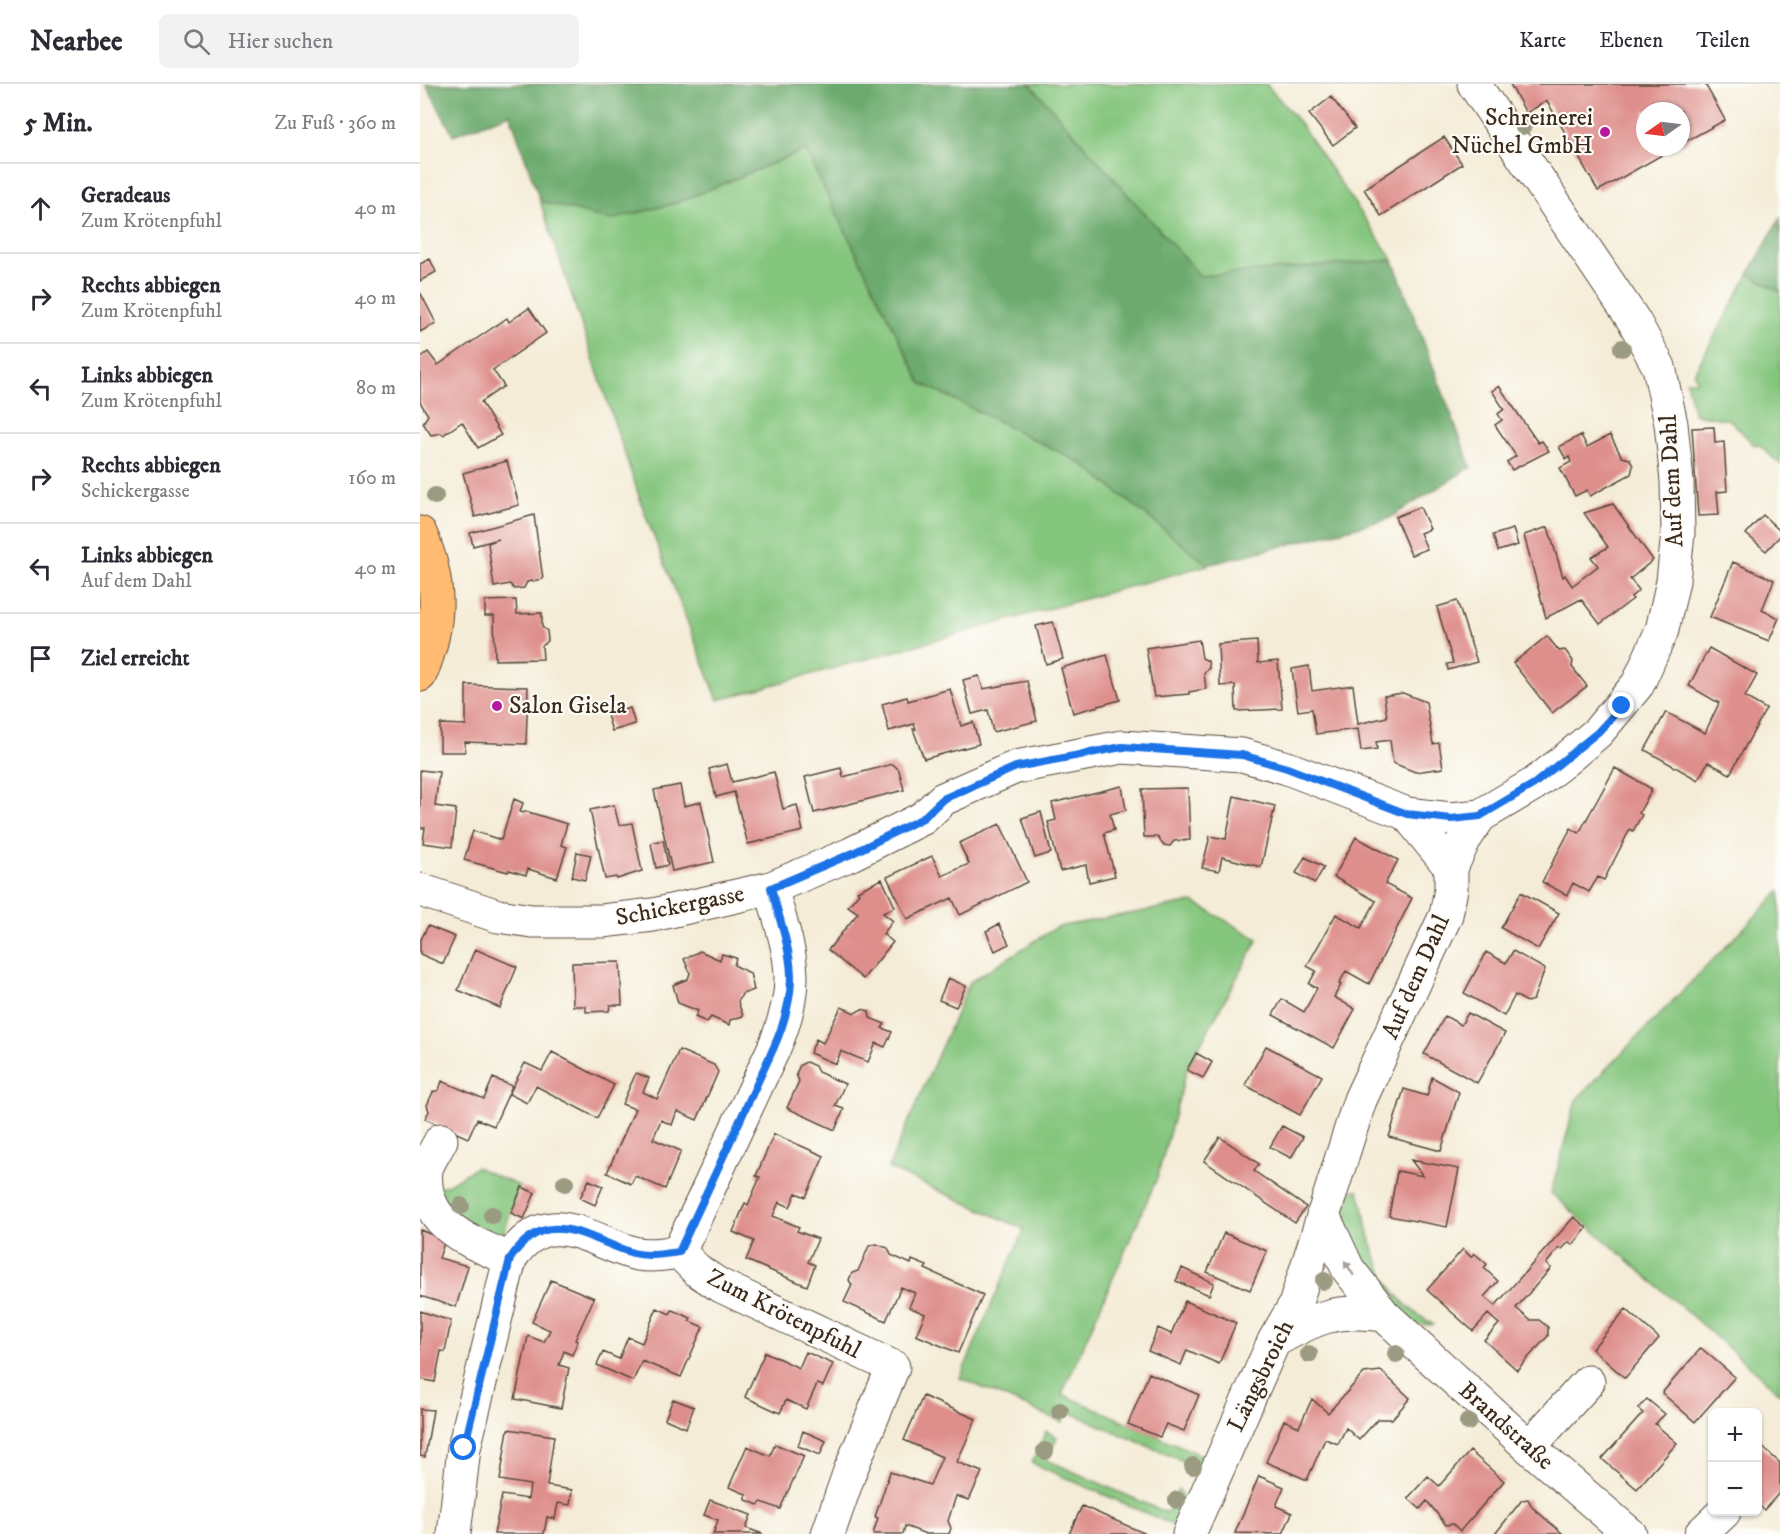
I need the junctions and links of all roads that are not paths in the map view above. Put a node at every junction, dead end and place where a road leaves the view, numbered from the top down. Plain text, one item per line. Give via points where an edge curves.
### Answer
1 (1473, 84) edge
2 (420, 534) edge
3 (420, 675) edge
4 (1407, 814) junction
5 (1480, 816) junction
6 (1451, 868) junction
7 (771, 888) junction
8 (420, 890) edge
9 (441, 1140) dead end
10 (1323, 1215) junction
11 (679, 1252) junction
12 (510, 1259) junction
13 (1384, 1315) junction
14 (1274, 1341) junction
15 (1588, 1382) dead end
16 (1529, 1447) junction
17 (1720, 1516) edge
18 (454, 1534) edge
19 (828, 1534) edge
20 (1189, 1534) edge
21 (1630, 1534) edge
22 (1701, 1534) edge

1 - 5 street, Auf dem Dahl via 1634,321 1659,367 1670,414 1678,533 1662,630 1638,684 1590,739 1534,784
2 - 3 main road via 432,560 437,620
4 - 5 street, Schickergasse via 1451,819
4 - 6 street, Schickergasse
4 - 7 street, Schickergasse via 1242,755 1122,747 1016,767 943,799 923,818 851,854
5 - 6 street, Auf dem Dahl
6 - 10 street, Auf dem Dahl via 1446,915 1360,1100
7 - 8 street, Schickergasse via 653,915 553,923 498,916
7 - 11 street via 788,948 791,996 785,1021
9 - 12 street via 426,1169 422,1192 428,1213 449,1230
13 -> 10 street, Brandstraße via 1348,1269
10 - 14 street, Längsbroich via 1295,1305
11 - 12 street via 634,1253 583,1232 558,1227 528,1238
11 - 19 street, Zum Krötenpfuhl via 719,1286 894,1367
12 - 18 street via 464,1448
13 - 14 street via 1355,1311 1331,1314
13 - 16 street, Brandstraße
14 - 20 street, Längsbroich
15 - 16 street
16 - 21 street, Brandstraße
17 - 22 street

